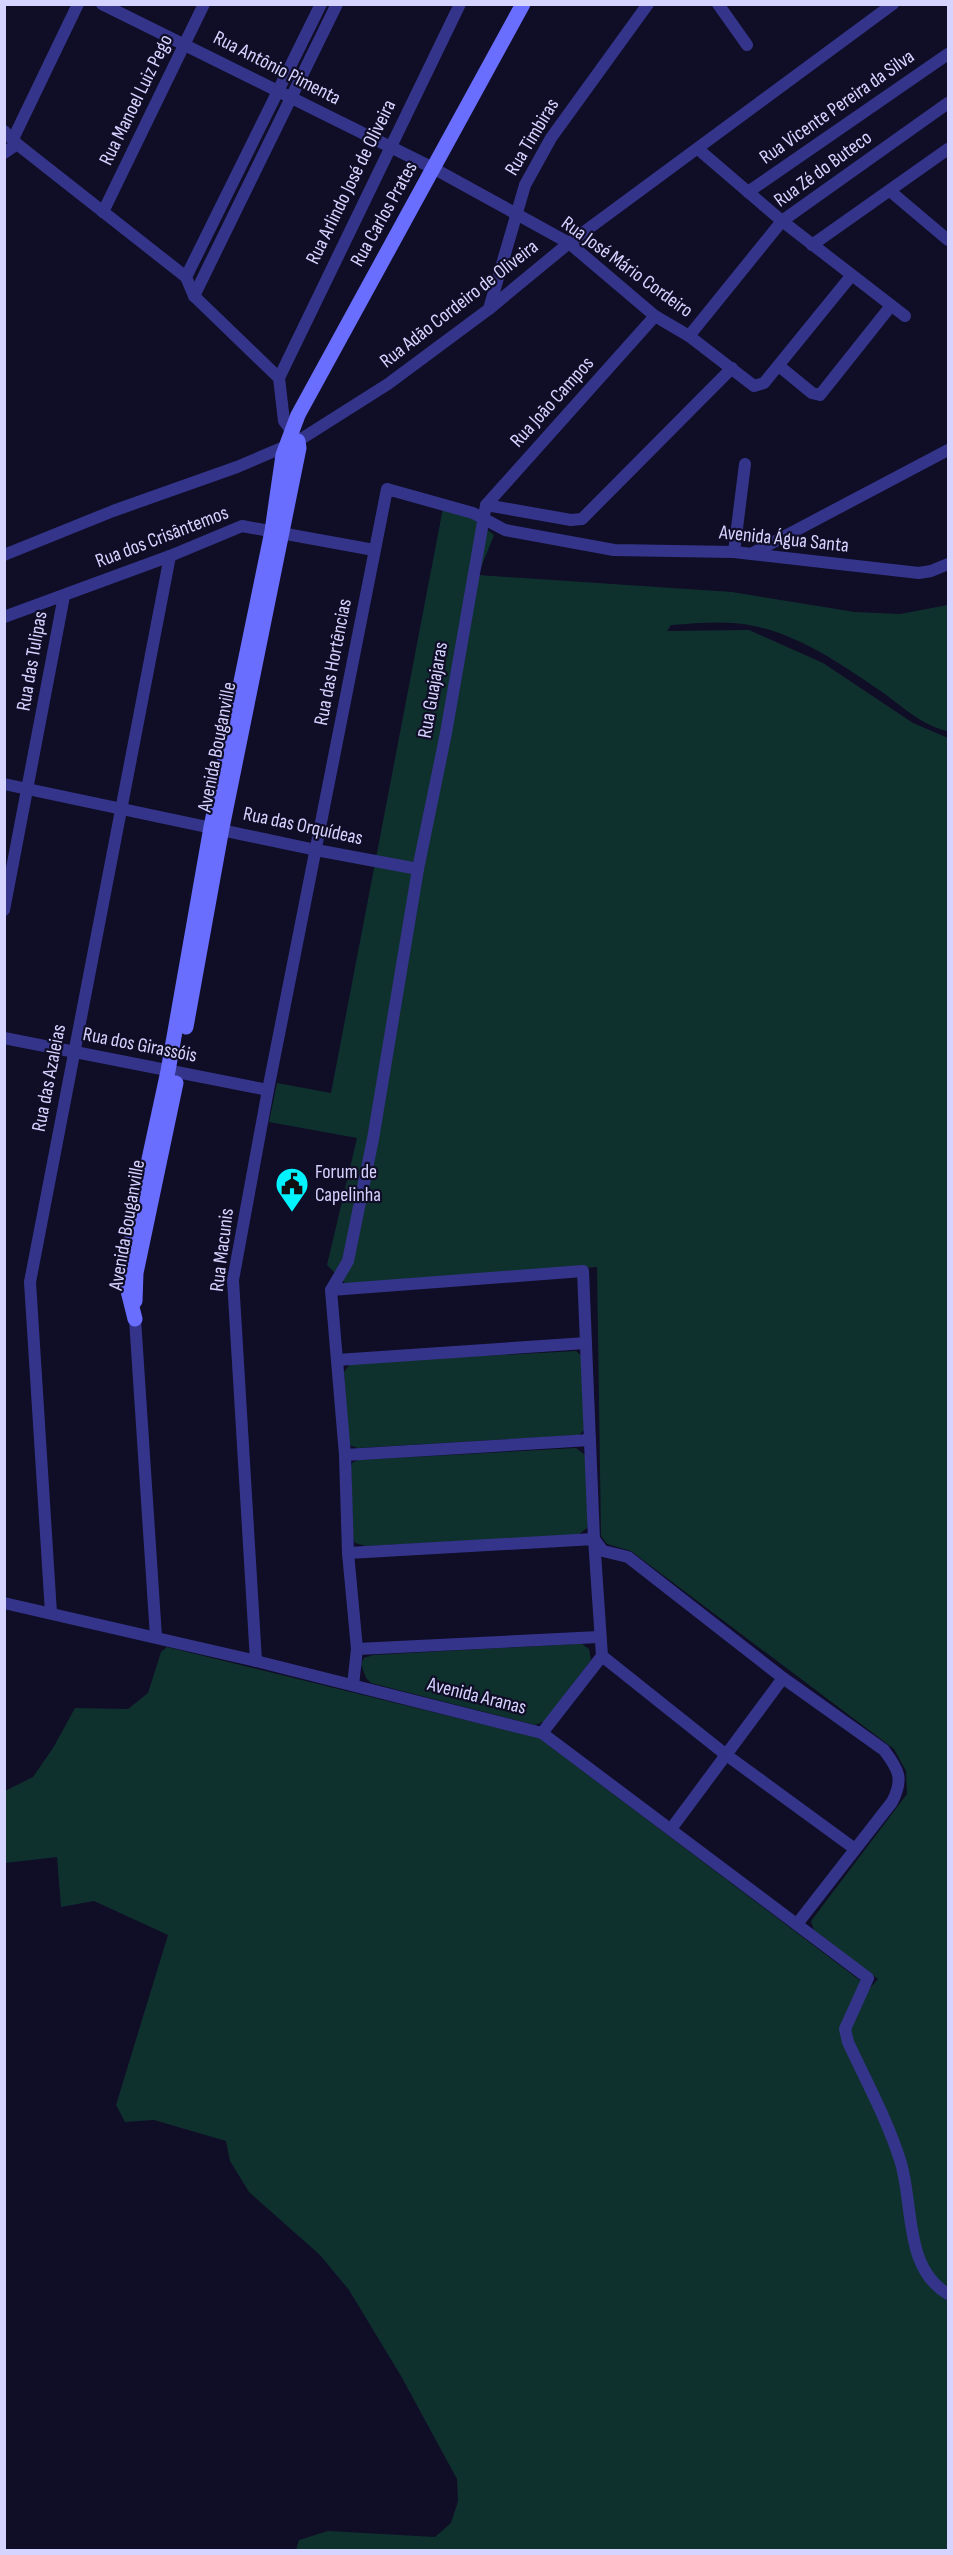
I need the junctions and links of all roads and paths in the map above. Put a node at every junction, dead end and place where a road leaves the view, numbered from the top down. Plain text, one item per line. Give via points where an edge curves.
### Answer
1 (78, 4) edge
2 (102, 4) edge
3 (204, 4) edge
4 (321, 4) edge
5 (337, 4) edge
6 (460, 4) edge
7 (523, 4) edge
8 (648, 4) edge
9 (718, 4) edge
10 (893, 4) edge
11 (185, 44) junction
12 (747, 45) dead end
13 (948, 54) edge
14 (278, 90) junction
15 (291, 97) junction
16 (948, 104) edge
17 (12, 138) edge
18 (390, 146) junction
19 (698, 149) junction
20 (948, 149) edge
21 (4, 153) edge
22 (433, 168) junction
23 (890, 191) junction
24 (748, 192) junction
25 (103, 212) junction
26 (515, 214) junction
27 (782, 221) junction
28 (948, 240) edge
29 (568, 243) junction
30 (812, 245) junction
31 (851, 276) junction
32 (186, 278) junction
33 (194, 296) junction
34 (891, 307) junction
35 (489, 309) junction
36 (655, 316) junction
37 (905, 316) dead end
38 (689, 336) junction
39 (779, 366) junction
40 (732, 368) junction
41 (279, 378) junction
42 (292, 439) junction
43 (948, 450) edge
44 (745, 464) dead end
45 (394, 491) joint
46 (486, 505) junction
47 (484, 518) junction
48 (277, 532) junction
49 (374, 550) junction
50 (734, 552) junction
51 (751, 554) junction
52 (4, 555) edge
53 (171, 556) junction
54 (948, 564) edge
55 (64, 596) junction
56 (4, 617) edge
57 (4, 784) edge
58 (29, 789) junction
59 (120, 809) junction
60 (216, 828) junction
61 (316, 850) junction
62 (418, 869) junction
63 (4, 910) edge
64 (4, 1038) edge
65 (74, 1053) junction
66 (173, 1072) junction
67 (268, 1090) junction
68 (331, 1290) junction
69 (135, 1319) joint
70 (586, 1343) junction
71 (338, 1360) junction
72 (590, 1440) junction
73 (345, 1455) junction
74 (594, 1539) junction
75 (348, 1553) junction
76 (4, 1603) edge
77 (51, 1613) junction
78 (156, 1637) junction
79 (599, 1637) junction
80 (357, 1649) junction
81 (602, 1656) junction
82 (256, 1661) junction
83 (783, 1678) junction
84 (353, 1685) junction
85 (542, 1733) junction
86 (725, 1754) junction
87 (670, 1829) junction
88 (855, 1849) junction
89 (797, 1924) junction
90 (948, 2294) edge

1 - 17 street
2 - 11 street, Rua Antônio Pimenta
3 - 11 street, Rua Manoel Luiz Pego
4 - 14 street
5 - 15 street
6 - 18 street, Rua Arlindo José de Oliveira
7 - 22 street, Rua Carlos Prates
8 - 26 street, Rua Timbiras via 551,138 525,185
9 - 12 street
10 - 19 street, Rua Adão Cordeiro de Oliveira
11 - 14 street, Rua Antônio Pimenta
11 - 25 street, Rua Manoel Luiz Pego
13 - 24 street, Rua Vicente Pereira da Silva
14 - 15 street, Rua Antônio Pimenta
14 - 32 street
15 - 18 street, Rua Antônio Pimenta
15 - 33 street
16 - 27 street, Rua Zé do Buteco
17 - 21 street
17 - 25 street
18 - 22 street, Rua Antônio Pimenta
18 - 41 street, Rua Arlindo José de Oliveira
19 - 24 street
19 - 29 street, Rua Adão Cordeiro de Oliveira
20 - 23 street
22 - 26 street, Rua José Mário Cordeiro
22 - 42 street, Rua Carlos Prates via 298,415
23 - 28 street
23 - 30 street
24 - 27 street
25 - 32 street
26 - 29 street, Rua José Mário Cordeiro
26 - 35 street, Rua Timbiras
27 - 30 street
27 - 38 street, Rua Zé do Buteco
29 - 35 street, Rua Adão Cordeiro de Oliveira
29 - 36 street, Rua José Mário Cordeiro
30 - 31 street
31 - 34 street
31 - 39 street
32 - 33 street
33 - 41 street
34 - 37 street
34 - 39 street via 820,395
35 - 42 street, Rua Adão Cordeiro de Oliveira via 388,384
36 - 38 street, Rua José Mário Cordeiro
36 - 46 street, Rua João Campos
38 - 40 street, Rua José Mário Cordeiro
39 - 40 street, Rua José Mário Cordeiro via 764,383 754,386
40 - 46 street via 582,519
41 - 42 street via 284,421
42 - 48 street, Avenida Bouganville via 283,455
42 - 52 street, Rua Adão Cordeiro de Oliveira via 237,467
43 - 51 street
44 - 50 street
45 - 47 street, Avenida Água Santa
45 - 49 street, Rua das Hortências via 387,489
46 - 47 street
47 - 50 street, Avenida Água Santa via 505,530 614,550
47 - 62 street, Rua Guajajaras
48 - 49 street, Rua dos Crisântemos
48 - 53 street, Rua dos Crisântemos via 242,526
48 - 60 street, Avenida Bouganville
49 - 61 street, Rua das Hortências
50 - 51 street, Avenida Água Santa
51 - 54 street, Avenida Água Santa via 919,573
53 - 55 street, Rua dos Crisântemos
53 - 59 street, Rua das Azaleias
55 - 56 street, Rua dos Crisântemos
55 - 58 street, Rua das Tulipas
57 - 58 street, Rua das Orquídeas
58 - 59 street, Rua das Orquídeas
58 - 63 street, Rua das Tulipas
59 - 60 street, Rua das Orquídeas
59 - 65 street, Rua das Azaleias
60 - 61 street, Rua das Orquídeas
60 - 66 street, Avenida Bouganville
61 - 62 street, Rua das Orquídeas
61 - 67 street, Rua Macunis
62 - 68 street, Rua Guajajaras via 373,1139 348,1261
64 - 65 street, Rua dos Girassóis
65 - 66 street, Rua dos Girassóis
65 - 77 street, Rua das Azaleias via 30,1282
66 - 67 street, Rua dos Girassóis
66 - 69 street, Avenida Bouganville via 124,1275
67 - 82 street, Rua Macunis via 233,1280
68 - 70 street via 583,1271
68 - 71 street
69 - 78 street
70 - 71 street
70 - 72 street
71 - 73 street
72 - 73 street
72 - 74 street
73 - 75 street
74 - 75 street
74 - 79 street
74 - 83 street via 603,1551 628,1557
75 - 80 street
76 - 77 street, Avenida Aranas
77 - 78 street, Avenida Aranas
78 - 82 street, Avenida Aranas
79 - 80 street
79 - 81 street
80 - 84 street
81 - 85 street
81 - 86 street
82 - 84 street, Avenida Aranas
83 - 86 street
83 - 88 street via 884,1750 896,1765 900,1786
84 - 85 street, Avenida Aranas
85 - 87 street, Avenida Aranas
86 - 87 street
86 - 88 street
87 - 89 street, Avenida Aranas
88 - 89 street
89 - 90 street, Avenida Aranas via 868,1978 845,2029 848,2042 901,2161 917,2252 935,2283

